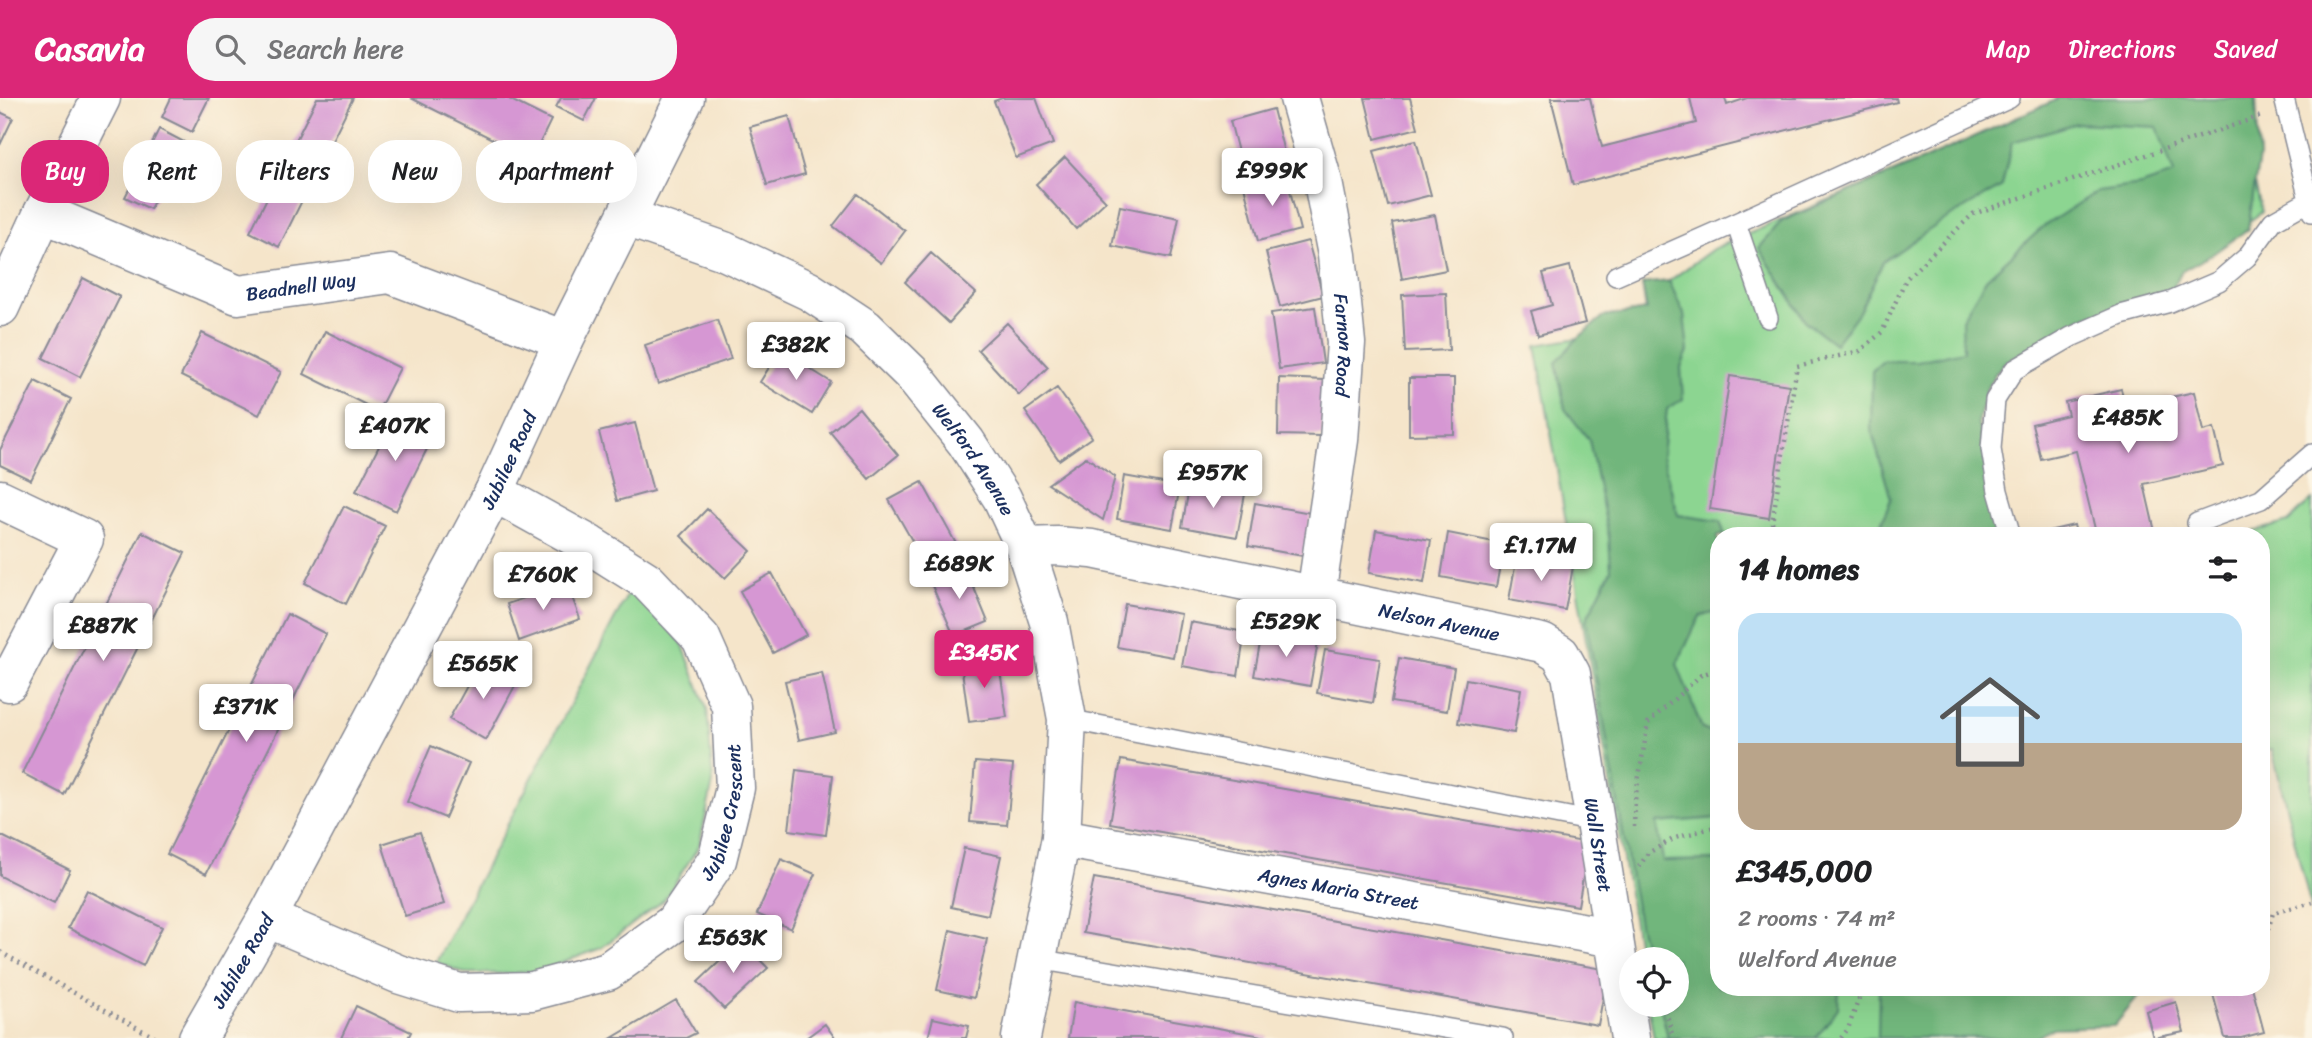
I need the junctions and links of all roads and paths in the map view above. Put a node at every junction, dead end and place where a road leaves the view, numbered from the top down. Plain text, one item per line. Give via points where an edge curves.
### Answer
1 (101, 98) edge
2 (685, 98) edge
3 (1299, 98) edge
4 (2010, 98) edge
5 (2285, 102) edge
6 (2305, 157) edge
7 (2311, 207) edge
8 (43, 213) junction
9 (626, 217) junction
10 (1736, 223) junction
11 (1616, 276) dead end
12 (0, 307) edge
13 (1768, 318) dead end
14 (564, 340) junction
15 (2312, 454) edge
16 (494, 492) junction
17 (0, 499) edge
18 (2197, 523) dead end
19 (1775, 527) edge
20 (2008, 527) edge
21 (1025, 547) junction
22 (1316, 595) junction
23 (1560, 654) joint
24 (1710, 672) edge
25 (3, 686) edge
26 (1067, 719) junction
27 (1595, 822) junction
28 (1710, 827) edge
29 (1062, 838) junction
30 (1634, 838) dead end
31 (1633, 864) dead end
32 (2312, 902) edge
33 (267, 918) junction
34 (2270, 923) edge
35 (1614, 939) junction
36 (0, 952) edge
37 (1037, 959) junction
38 (1860, 996) edge
39 (1667, 1017) edge
40 (156, 1038) edge
41 (198, 1038) edge
42 (1021, 1038) edge
43 (1503, 1038) edge
44 (1630, 1038) edge
45 (1673, 1038) edge
46 (1841, 1038) edge

1 - 8 street
2 - 9 street, Jubilee Road
3 - 22 street, Farnon Road via 1335,243 1346,343 1339,440
4 - 10 lane
5 - 6 lane
5 - 19 path via 1973,214 1906,279 1882,332 1860,351 1797,366
6 - 7 lane
7 - 20 lane via 2273,221 2247,257 2219,281 2171,302 2121,315 2014,370 1995,400 1991,449
8 - 12 street
8 - 14 street, Beadnell Way via 239,295 390,274
9 - 14 street, Jubilee Road
9 - 21 street, Welford Avenue via 736,257 809,291 864,328 911,373 966,442 1002,498
10 - 11 lane
10 - 13 lane
14 - 16 street, Jubilee Road
15 - 18 lane via 2261,499
16 - 33 street, Jubilee Road
16 - 33 street, Jubilee Crescent via 647,581 701,638 731,706 734,788 717,860 674,923 608,971 533,991 460,993 398,974
17 - 25 street via 84,539
21 - 22 street, Nelson Avenue via 1092,550
21 - 26 street, Welford Avenue via 1049,622
22 - 23 street, Nelson Avenue via 1542,643
23 - 27 street, Wall Street via 1571,674
24 - 30 path via 1648,723 1635,800
26 - 27 lane
26 - 29 street, Welford Avenue
27 - 35 street, Wall Street
28 - 31 path via 1675,838 1648,853 1633,877
29 - 35 street, Agnes Maria Street
29 - 37 street, Welford Avenue
32 - 34 path via 2273,913
33 - 41 street, Jubilee Road
35 - 44 street, Wall Street
36 - 40 path
37 - 42 street, Welford Avenue
37 - 43 lane
38 - 46 path
39 - 45 path

